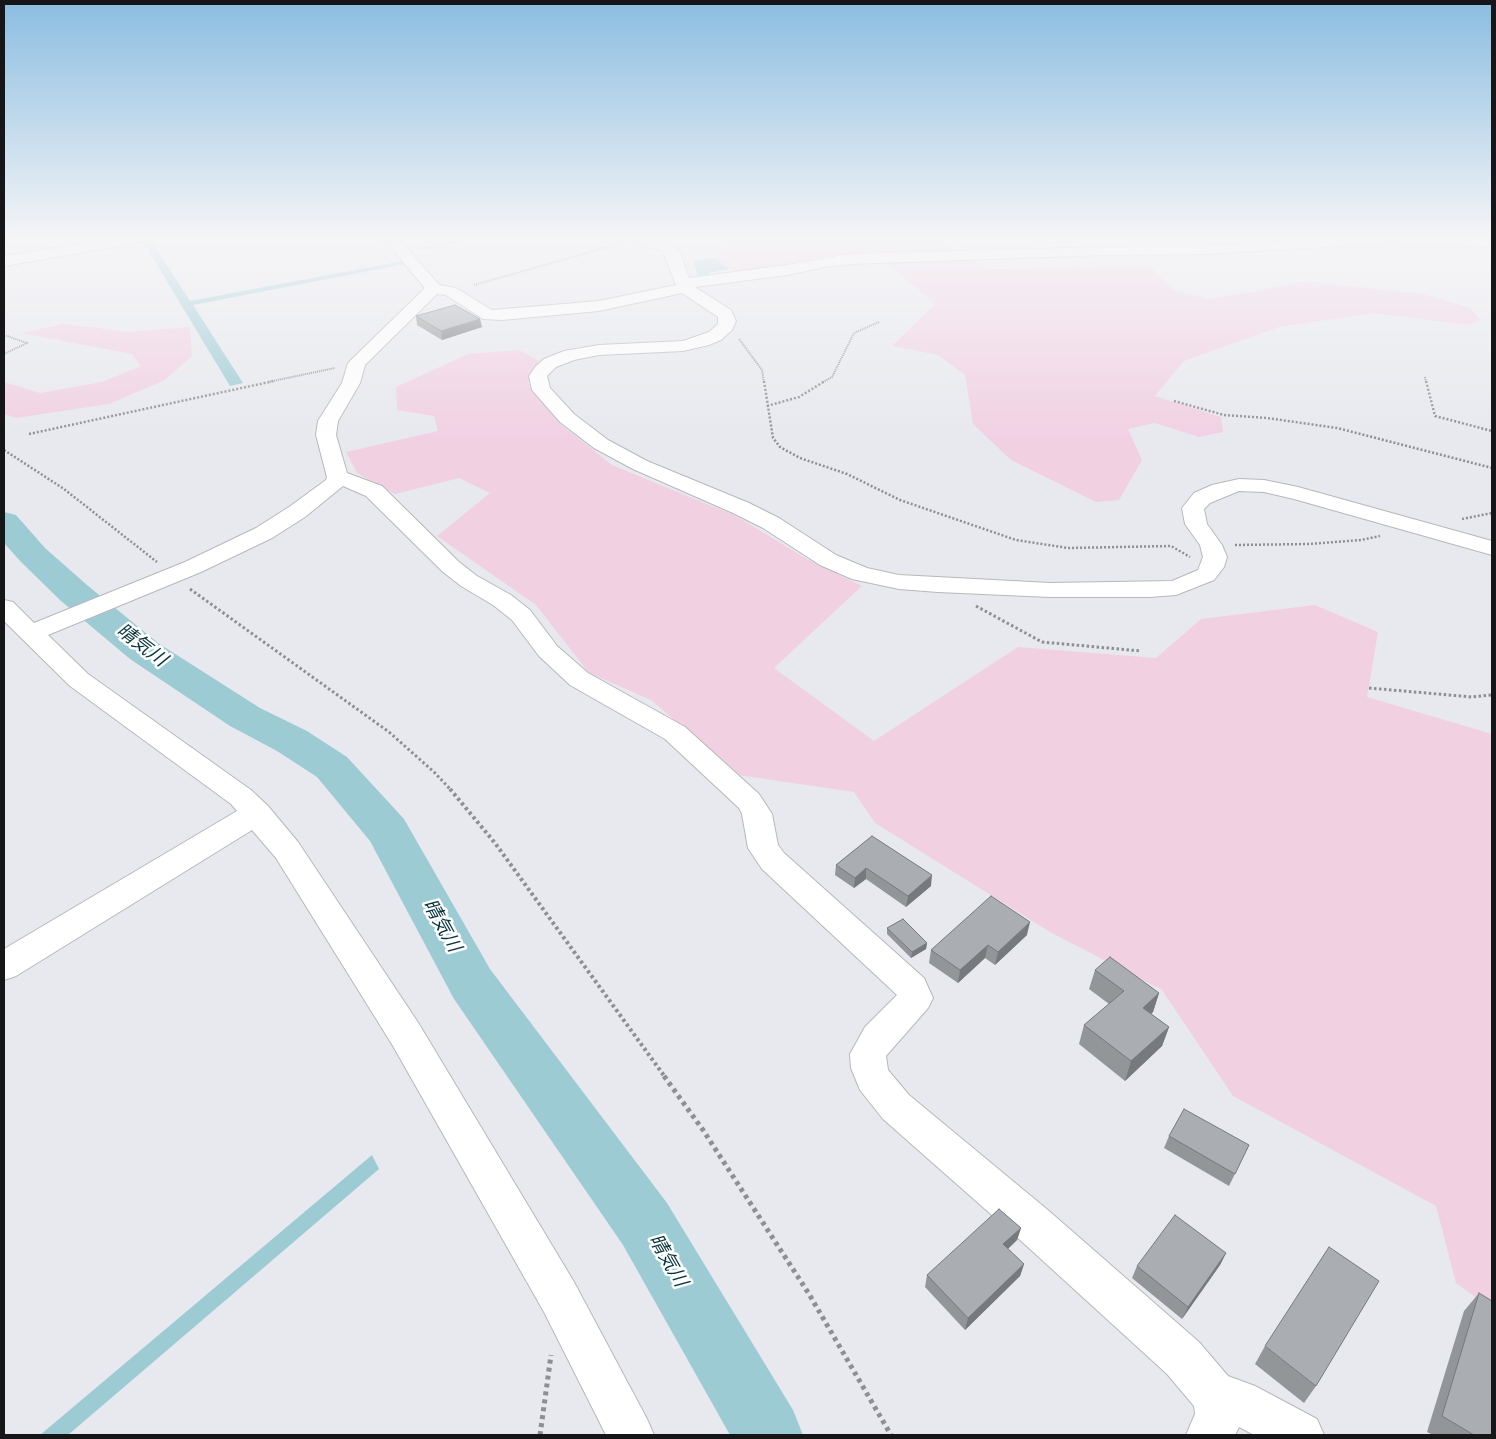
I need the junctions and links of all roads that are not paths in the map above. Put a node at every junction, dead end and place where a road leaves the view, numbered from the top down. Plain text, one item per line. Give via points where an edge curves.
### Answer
1 (422, 306) edge
2 (473, 306) edge
3 (597, 306) edge
4 (714, 306) edge
5 (338, 477) junction
6 (1492, 548) edge
7 (4, 607) edge
8 (31, 633) junction
9 (257, 813) junction
10 (4, 966) edge
11 (1212, 1416) edge
12 (631, 1435) edge
13 (1301, 1435) edge

1 - 5 street via 357,363 351,382 328,421 326,435
2 - 3 street via 490,315
4 - 6 street via 725,314 728,321 715,336 683,346 599,350 570,355 542,370 538,376 541,390 567,418 601,444 640,465 741,508 828,560 860,574 938,586 1176,588 1206,575 1215,557 1211,545 1196,524 1193,508 1202,498 1239,485 1298,493
5 - 8 street via 334,484 298,512 264,533 193,567
5 - 11 street via 374,491 450,567 521,615 548,651 579,679 675,733 749,801 757,814 763,848 773,860 912,988 916,998 878,1038 868,1054 873,1079 896,1107 1183,1358
7 - 8 street
8 - 9 street via 79,680 241,797
9 - 10 street
9 - 12 street via 287,850 406,1035 560,1297
11 - 13 street via 1239,1402

